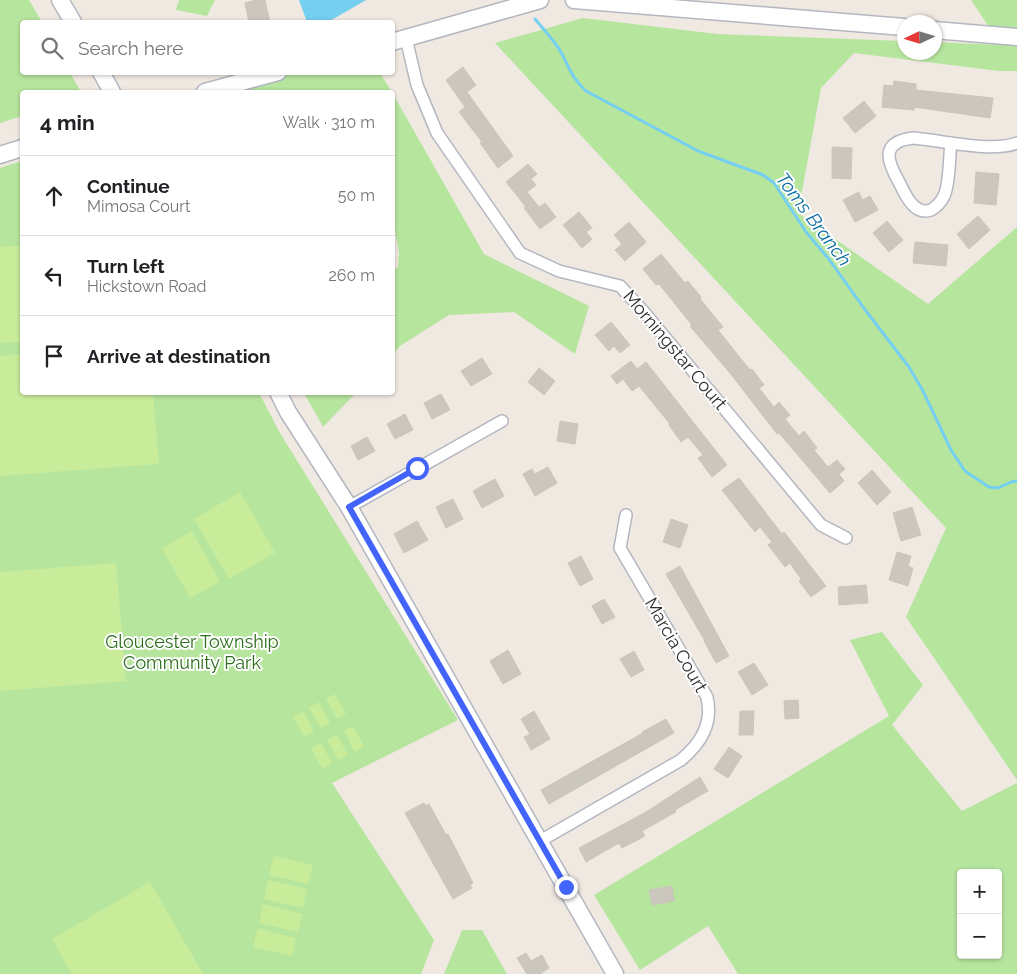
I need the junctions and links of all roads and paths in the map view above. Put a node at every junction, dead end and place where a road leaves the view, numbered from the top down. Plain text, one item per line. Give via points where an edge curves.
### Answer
1 (60, 0) edge
2 (540, 0) edge
3 (574, 0) edge
4 (682, 5) edge
5 (700, 5) edge
6 (72, 20) edge
7 (897, 26) edge
8 (942, 31) edge
9 (1017, 37) edge
10 (399, 40) edge
11 (103, 75) edge
12 (267, 75) edge
13 (111, 90) edge
14 (213, 90) edge
15 (951, 143) junction
16 (1017, 143) edge
17 (20, 149) edge
18 (0, 155) edge
19 (280, 395) edge
20 (502, 420) dead end
21 (349, 507) junction
22 (626, 515) dead end
23 (846, 538) dead end
24 (540, 841) junction
25 (615, 974) edge

1 - 6 street
2 - 10 street
3 - 4 street
4 - 5 street
5 - 7 street
8 - 9 street
10 - 23 street, Morningstar Court via 437,133 520,253 560,271 620,286 821,525
11 - 13 street
12 - 14 street
15 - 15 street via 913,138 892,147 889,164 910,202 922,210 931,209 945,195
15 - 16 street via 1007,146
17 - 18 street
19 - 21 street
20 - 21 street
21 - 24 street
22 - 24 street, Marcia Court via 620,548 707,697 708,722 693,750 681,760
24 - 25 street

